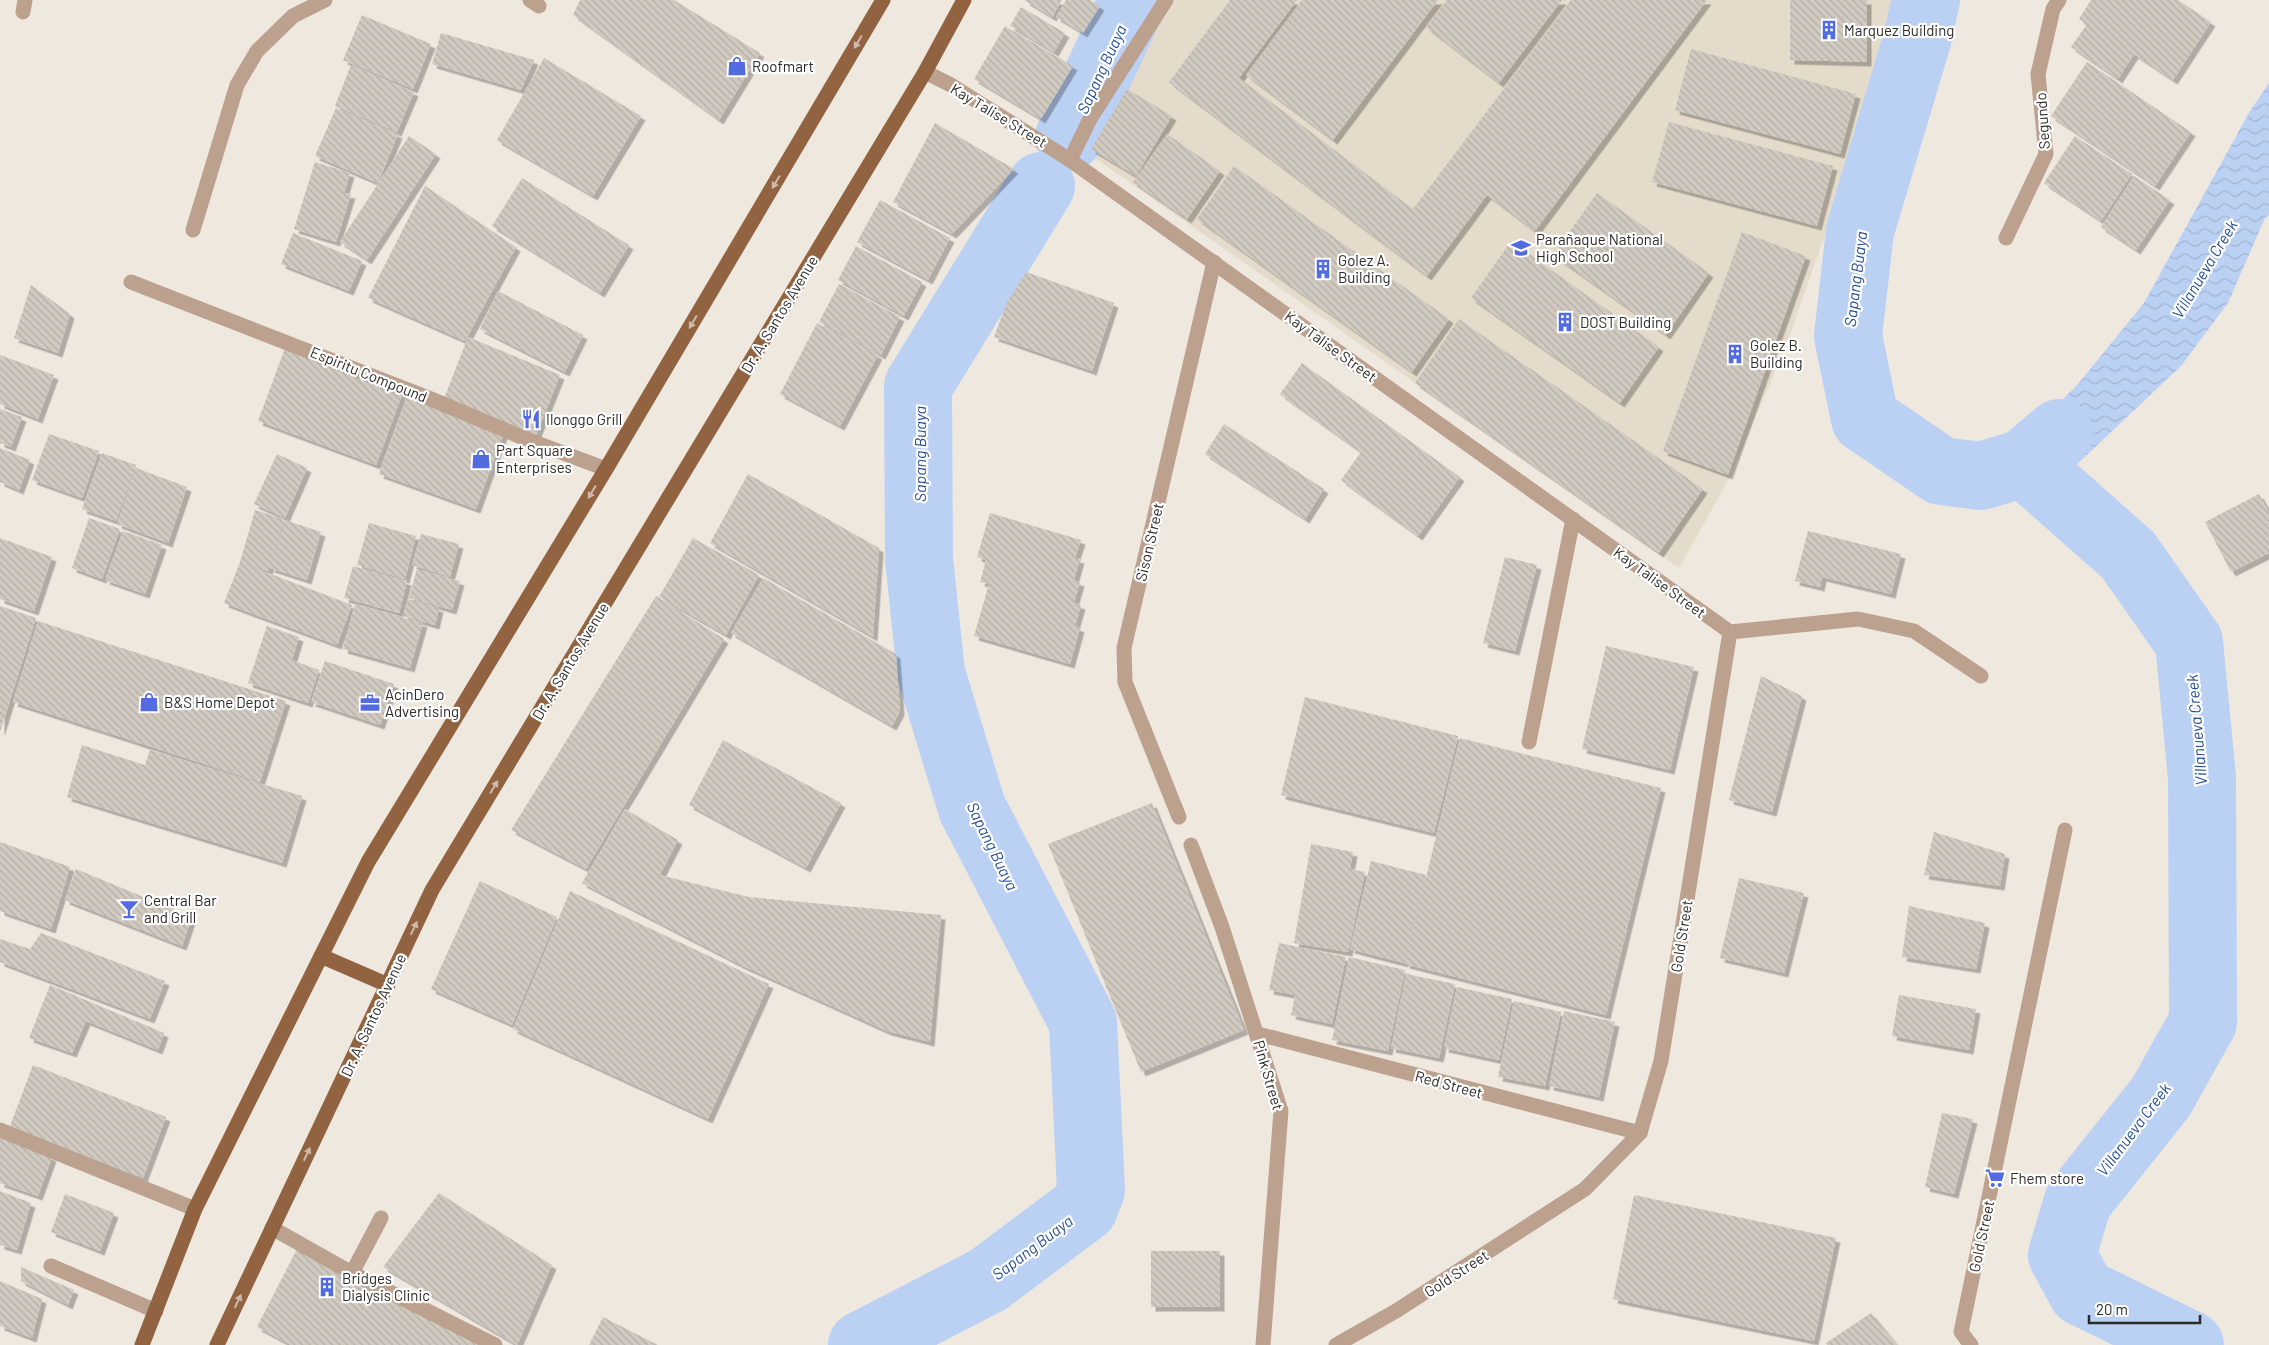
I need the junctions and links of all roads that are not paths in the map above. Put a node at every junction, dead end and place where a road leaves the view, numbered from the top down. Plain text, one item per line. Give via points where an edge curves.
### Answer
1 (325, 0) edge
2 (883, 0) edge
3 (964, 0) edge
4 (1166, 0) edge
5 (2058, 0) edge
6 (925, 72) junction
7 (1070, 160) junction
8 (193, 230) dead end
9 (2006, 238) dead end
10 (1214, 262) junction
11 (131, 282) dead end
12 (606, 469) junction
13 (1573, 519) junction
14 (1730, 632) junction
15 (1981, 676) dead end
16 (1529, 742) dead end
17 (1179, 817) dead end
18 (2065, 830) dead end
19 (1191, 846) dead end
20 (321, 956) junction
21 (388, 985) junction
22 (1258, 1034) junction
23 (0, 1130) edge
24 (1640, 1133) junction
25 (195, 1209) junction
26 (381, 1218) dead end
27 (272, 1228) junction
28 (51, 1266) dead end
29 (352, 1273) junction
30 (156, 1311) junction
31 (142, 1345) edge
32 (217, 1345) edge
33 (495, 1345) edge
34 (1263, 1345) edge
35 (1336, 1345) edge
36 (1971, 1345) edge

1 - 8 street via 292,16 257,51 237,85
2 -> 12 main road
3 - 6 main road, Dr. A. Santos Avenue
4 - 7 street via 1090,120
5 - 9 street, Segundo via 2038,74 2046,154
6 - 7 street, Kay Talise Street
21 -> 6 main road, Dr. A. Santos Avenue via 432,890
7 - 10 street, Kay Talise Street
10 - 13 street, Kay Talise Street
10 - 17 street, Sison Street via 1124,648 1125,682
11 - 12 street, Espiritu Compound
12 -> 20 main road via 368,862
13 - 14 street, Kay Talise Street
13 - 16 street
14 - 15 street via 1858,620 1914,631
14 - 24 street, Gold Street via 1661,1060
18 - 36 street, Gold Street via 1962,1332
19 - 22 street, Pink Street
20 - 21 main road
20 - 25 main road
27 -> 21 main road, Dr. A. Santos Avenue
22 - 24 street, Red Street
22 - 34 street, Pink Street via 1281,1111
23 - 25 street
24 - 35 street, Gold Street via 1585,1190 1396,1312
25 - 30 main road
26 - 29 street
27 - 29 street
32 -> 27 main road, Dr. A. Santos Avenue
28 - 30 street
29 - 33 street
30 - 31 main road

